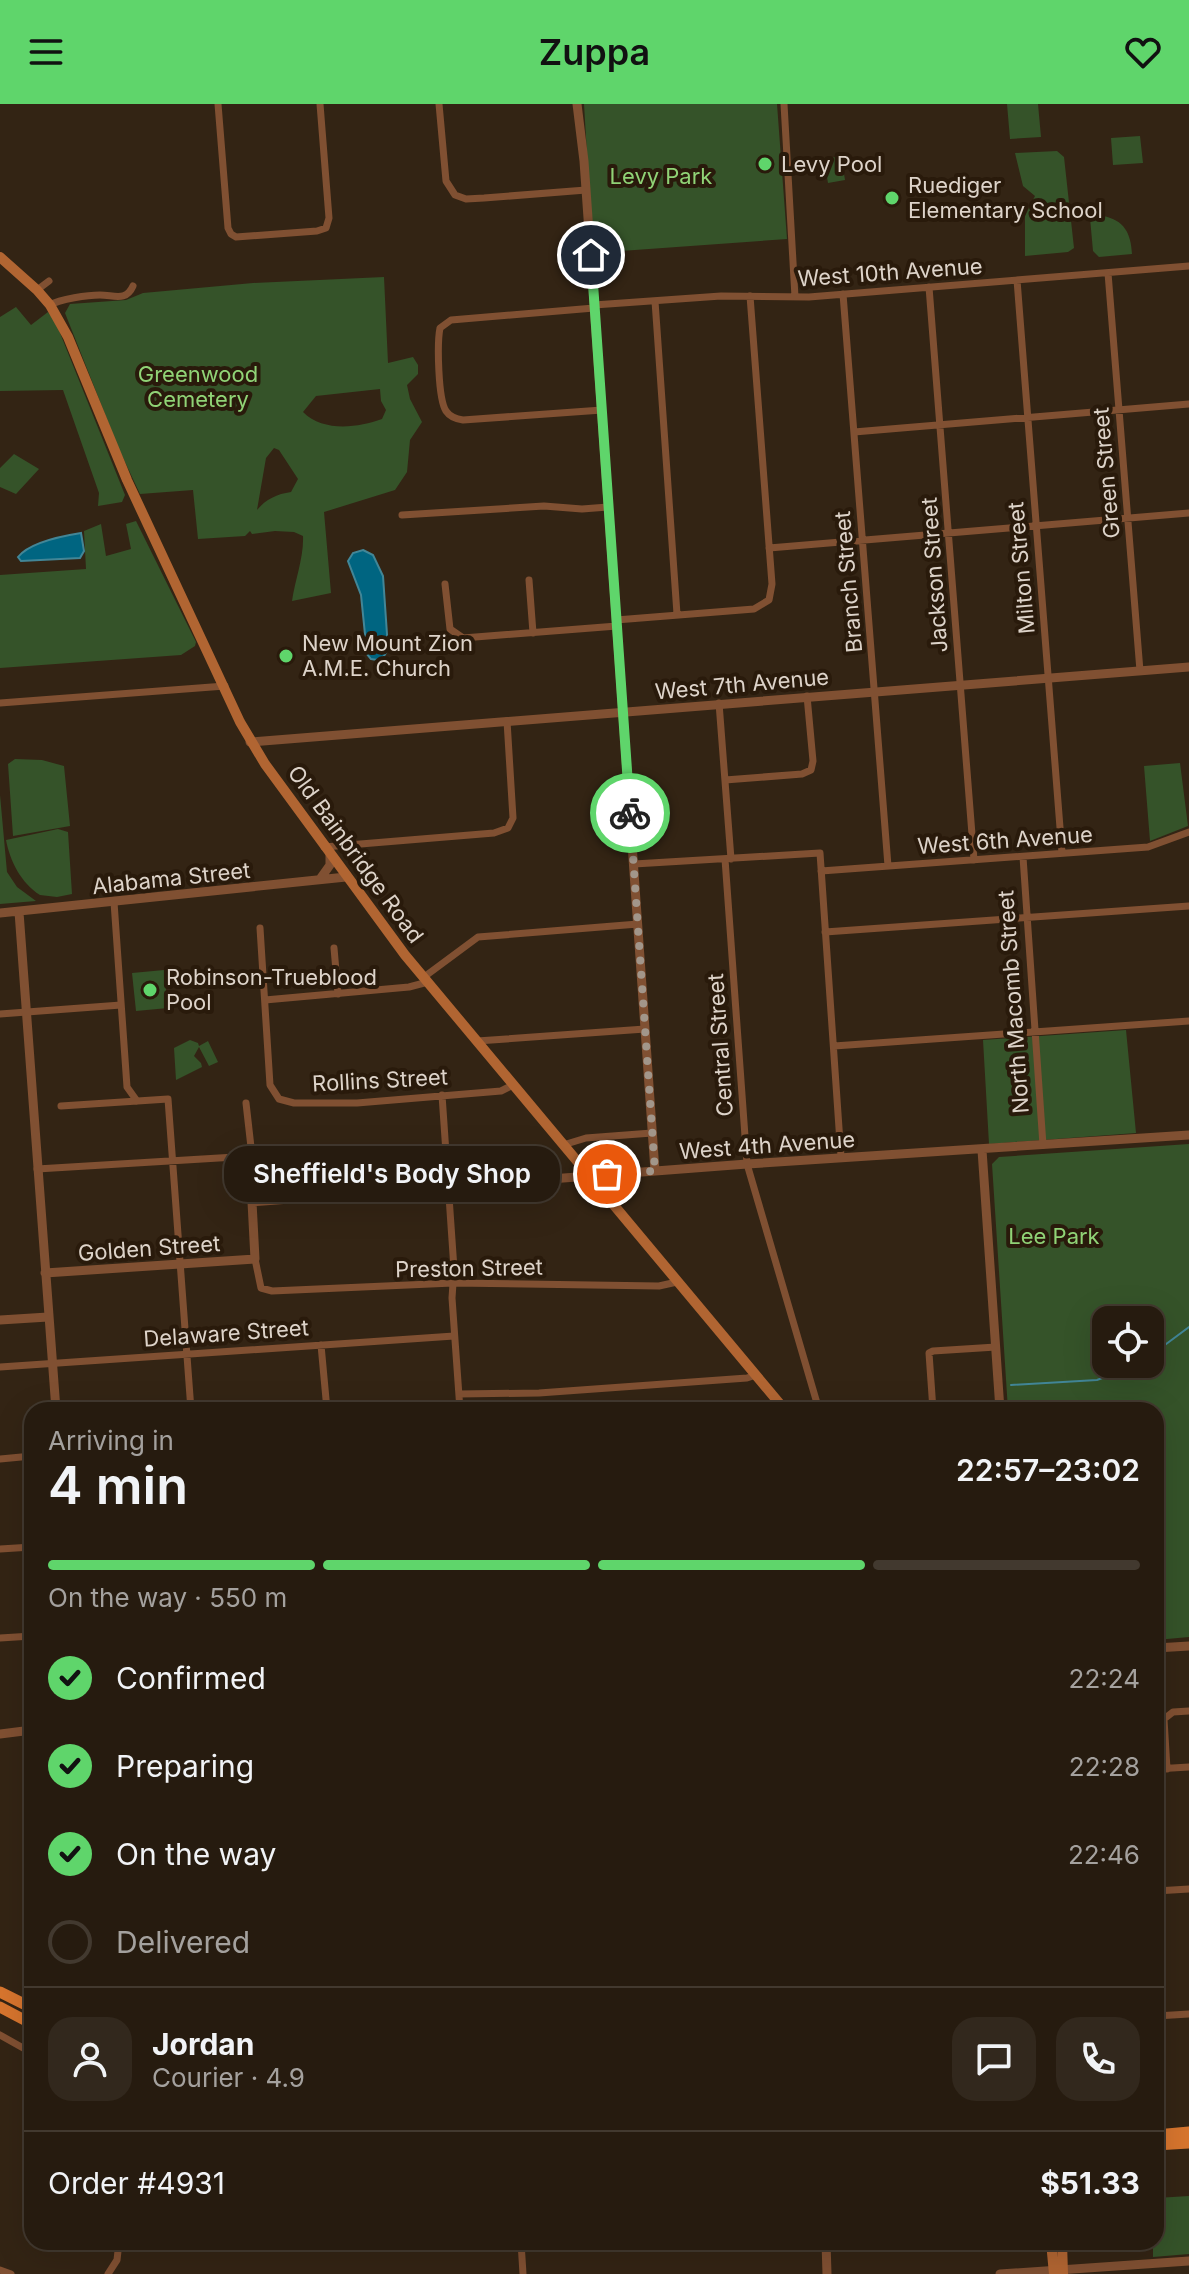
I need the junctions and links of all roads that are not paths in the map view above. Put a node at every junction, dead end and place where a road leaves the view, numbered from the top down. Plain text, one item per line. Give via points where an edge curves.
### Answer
1 (218, 104) edge
2 (320, 104) edge
3 (439, 104) edge
4 (577, 104) edge
5 (784, 104) edge
6 (586, 190) junction
7 (0, 257) edge
8 (1189, 266) edge
9 (1108, 273) junction
10 (1017, 280) junction
11 (49, 281) dead end
12 (133, 286) dead end
13 (929, 287) junction
14 (37, 290) junction
15 (843, 294) junction
16 (750, 296) junction
17 (795, 297) junction
18 (655, 301) junction
19 (50, 305) junction
20 (594, 307) junction
21 (1189, 404) edge
22 (602, 410) junction
23 (1119, 410) junction
24 (1028, 418) junction
25 (940, 424) junction
26 (854, 432) junction
27 (608, 507) junction
28 (1189, 513) edge
29 (402, 515) dead end
30 (1128, 518) junction
31 (1036, 525) junction
32 (949, 532) junction
33 (862, 539) junction
34 (769, 548) junction
35 (529, 580) dead end
36 (445, 584) dead end
37 (677, 614) junction
38 (617, 623) junction
39 (533, 633) junction
40 (1189, 667) edge
41 (1140, 671) junction
42 (1048, 678) junction
43 (961, 685) junction
44 (225, 686) junction
45 (874, 691) junction
46 (807, 696) junction
47 (0, 703) edge
48 (719, 703) junction
49 (623, 711) junction
50 (507, 721) junction
51 (250, 742) junction
52 (725, 780) junction
53 (1189, 832) edge
54 (327, 851) junction
55 (1062, 853) junction
56 (1023, 857) junction
57 (728, 859) junction
58 (974, 860) junction
59 (634, 864) junction
60 (888, 866) junction
61 (821, 871) junction
62 (346, 877) junction
63 (320, 879) junction
64 (114, 902) junction
65 (1189, 906) edge
66 (19, 912) junction
67 (0, 913) edge
68 (1027, 918) junction
69 (638, 924) junction
70 (260, 928) dead end
71 (825, 932) junction
72 (334, 948) dead end
73 (426, 980) junction
74 (338, 994) junction
75 (265, 1000) junction
76 (121, 1005) junction
77 (26, 1012) junction
78 (0, 1014) edge
79 (1189, 1021) edge
80 (645, 1029) junction
81 (1035, 1032) junction
82 (477, 1041) junction
83 (834, 1046) junction
84 (513, 1085) junction
85 (442, 1095) junction
86 (137, 1101) junction
87 (246, 1103) dead end
88 (61, 1106) dead end
89 (652, 1133) junction
90 (1189, 1135) edge
91 (563, 1145) junction
92 (1043, 1145) junction
93 (982, 1150) junction
94 (252, 1156) junction
95 (841, 1157) junction
96 (173, 1159) junction
97 (747, 1164) junction
98 (37, 1169) junction
99 (655, 1171) junction
100 (588, 1176) junction
101 (447, 1186) junction
102 (252, 1202) junction
103 (255, 1259) junction
104 (180, 1264) junction
105 (45, 1273) junction
106 (677, 1282) junction
107 (453, 1283) junction
108 (48, 1317) junction
109 (0, 1320) edge
110 (454, 1336) junction
111 (321, 1345) junction
112 (996, 1347) junction
113 (187, 1354) junction
114 (52, 1363) junction
115 (0, 1367) edge
116 (756, 1375) junction
117 (459, 1394) junction
118 (55, 1402) edge
119 (190, 1402) edge
120 (326, 1402) edge
121 (460, 1402) edge
122 (778, 1402) edge
123 (817, 1402) edge
124 (932, 1402) edge
125 (999, 1402) edge
126 (24, 1457) edge
127 (0, 1459) edge
128 (24, 1548) edge
129 (0, 1549) edge
130 (24, 1636) edge
131 (0, 1638) edge
132 (1189, 1646) edge
133 (1164, 1648) edge
134 (1189, 1711) edge
135 (24, 1731) edge
136 (0, 1734) edge
137 (1189, 1767) edge
138 (1167, 1769) joint
139 (1189, 1889) edge
140 (1164, 1891) edge
141 (0, 1992) edge
142 (24, 2004) edge
143 (0, 2007) edge
144 (1189, 2014) edge
145 (1164, 2016) edge
146 (24, 2020) edge
147 (0, 2035) edge
148 (24, 2048) edge
149 (1189, 2132) edge
150 (1164, 2134) edge
151 (1189, 2143) edge
152 (1164, 2145) edge
153 (118, 2250) edge
154 (522, 2250) edge
155 (826, 2250) edge
156 (1053, 2250) edge
157 (1061, 2250) edge
158 (1189, 2261) edge
159 (0, 2270) edge
160 (1059, 2272) edge
161 (11, 2274) edge
162 (108, 2274) edge
163 (523, 2274) edge
164 (827, 2274) edge
165 (1000, 2274) edge

1 - 2 street via 228,228 236,237 326,228
3 - 6 street via 446,181 455,195
4 - 6 street
5 - 17 street
6 - 20 street
7 - 14 main road, Old Bainbridge Road
8 - 9 street, West 10th Avenue
9 - 10 street, West 10th Avenue
9 - 23 street, Green Street
10 - 13 street, West 10th Avenue
10 - 24 street, Milton Street
11 - 14 street
12 - 19 street via 118,298 99,295
13 - 15 street, West 10th Avenue
13 - 25 street, Jackson Street
14 - 19 main road, Old Bainbridge Road
15 - 17 street, West 10th Avenue
15 - 26 street, Branch Street
16 - 17 street, West 10th Avenue
16 - 18 street, West 10th Avenue
16 - 34 street
18 - 20 street, West 10th Avenue
18 - 37 street
19 - 44 main road, Old Bainbridge Road
20 - 22 street
20 - 22 street, West 10th Avenue via 462,318 444,325 439,355 444,406 451,416 463,420
21 - 23 street
22 - 27 street
23 - 24 street
23 - 30 street, Green Street
24 - 25 street
24 - 31 street, Milton Street
25 - 26 street
25 - 32 street, Jackson Street
26 - 33 street, Branch Street
27 - 29 street
27 - 38 street
28 - 30 street
30 - 31 street
30 - 41 street, Green Street
31 - 32 street
31 - 42 street, Milton Street
32 - 33 street
32 - 43 street, Jackson Street
33 - 34 street
33 - 45 street, Branch Street
34 - 37 street via 772,584 766,604
35 - 39 street
36 - 39 street via 450,629 458,636
37 - 38 street
38 - 39 street
38 - 49 street
40 - 41 street, West 7th Avenue
41 - 42 street, West 7th Avenue
42 - 43 street, West 7th Avenue
42 - 55 street, Milton Street
43 - 45 street, West 7th Avenue
43 - 58 street, Jackson Street
44 - 47 street
44 - 51 main road, Old Bainbridge Road
45 - 46 street, West 7th Avenue
45 - 60 street, Branch Street
46 - 48 street, West 7th Avenue
46 - 52 street via 812,767 802,774
48 - 49 street, West 7th Avenue
48 - 52 street, Central Street
49 - 50 street, West 7th Avenue
49 - 59 street
50 - 51 street, West 7th Avenue
50 - 54 street via 513,818 508,828
51 - 54 main road, Old Bainbridge Road
52 - 57 street, Central Street
53 - 55 street, West 6th Avenue via 1148,847
54 - 62 main road, Old Bainbridge Road
54 - 63 street via 330,865
55 - 56 street, West 6th Avenue
56 - 58 street, West 6th Avenue
56 - 68 street, North Macomb Street
57 - 59 street
57 - 61 street via 820,853
57 - 97 street, Central Street
58 - 60 street, West 6th Avenue
59 - 69 street
60 - 61 street, West 6th Avenue
61 - 71 street
62 - 63 street, Alabama Street
62 - 73 main road, Old Bainbridge Road
63 - 64 street, Alabama Street
64 - 66 street, Alabama Street
64 - 76 street
65 - 68 street
66 - 67 street, Alabama Street
66 - 77 street
68 - 71 street
68 - 81 street, North Macomb Street
69 - 73 street via 478,937
69 - 80 street
70 - 75 street, Rollins Street
71 - 83 street
72 - 74 street
73 - 74 street via 409,987
73 - 82 main road, Old Bainbridge Road
74 - 75 street
75 - 85 street, Rollins Street via 270,1085 279,1099 329,1103
76 - 77 street
76 - 86 street via 127,1087
77 - 78 street
77 - 98 street
79 - 81 street
80 - 82 street
80 - 89 street
81 - 83 street
81 - 92 street, North Macomb Street
82 - 84 main road, Old Bainbridge Road
83 - 95 street
84 - 85 street, Rollins Street via 501,1091
84 - 91 main road, Old Bainbridge Road
85 - 101 street
86 - 88 street
86 - 96 street via 168,1099
87 - 94 street
89 - 91 street
89 - 99 street
90 - 92 street, West 4th Avenue
91 - 100 main road, Old Bainbridge Road
92 - 93 street, West 4th Avenue
93 - 95 street, West 4th Avenue
93 - 112 street
94 - 96 street
94 - 102 street
95 - 97 street, West 4th Avenue
96 - 98 street
96 - 104 street
97 - 99 street, West 4th Avenue
97 - 123 street, Central Street
98 - 105 street
99 - 100 street, West 4th Avenue
100 - 101 street, West 4th Avenue
100 - 106 main road, Old Bainbridge Road
101 - 102 street, West 4th Avenue
101 - 107 street
102 - 103 street
103 - 104 street, Golden Street
103 - 107 street, Preston Street via 261,1288 272,1291
104 - 105 street, Golden Street
104 - 113 street
105 - 108 street
106 - 107 street, Preston Street
106 - 116 main road, Old Bainbridge Road
107 - 110 street
108 - 109 street
108 - 114 street
110 - 111 street, Delaware Street
110 - 117 street
111 - 113 street, Delaware Street
111 - 120 street
112 - 124 street via 929,1353
112 - 125 street
113 - 114 street, Delaware Street
113 - 119 street
114 - 115 street, Delaware Street
114 - 118 street
116 - 117 street via 585,1390
116 - 122 main road, Old Bainbridge Road
117 - 121 street
126 - 127 street
128 - 129 street
130 - 131 street
132 - 133 street
134 - 138 street via 1164,1719
135 - 136 street
137 - 138 street
139 - 140 street
141 - 142 main road
143 - 146 main road
144 - 145 street
147 - 148 street
149 - 150 main road
151 - 152 main road
153 - 162 street
154 - 163 street
155 - 164 street
156 - 160 main road
157 - 160 main road
158 - 160 street
159 - 161 street
160 - 165 street

